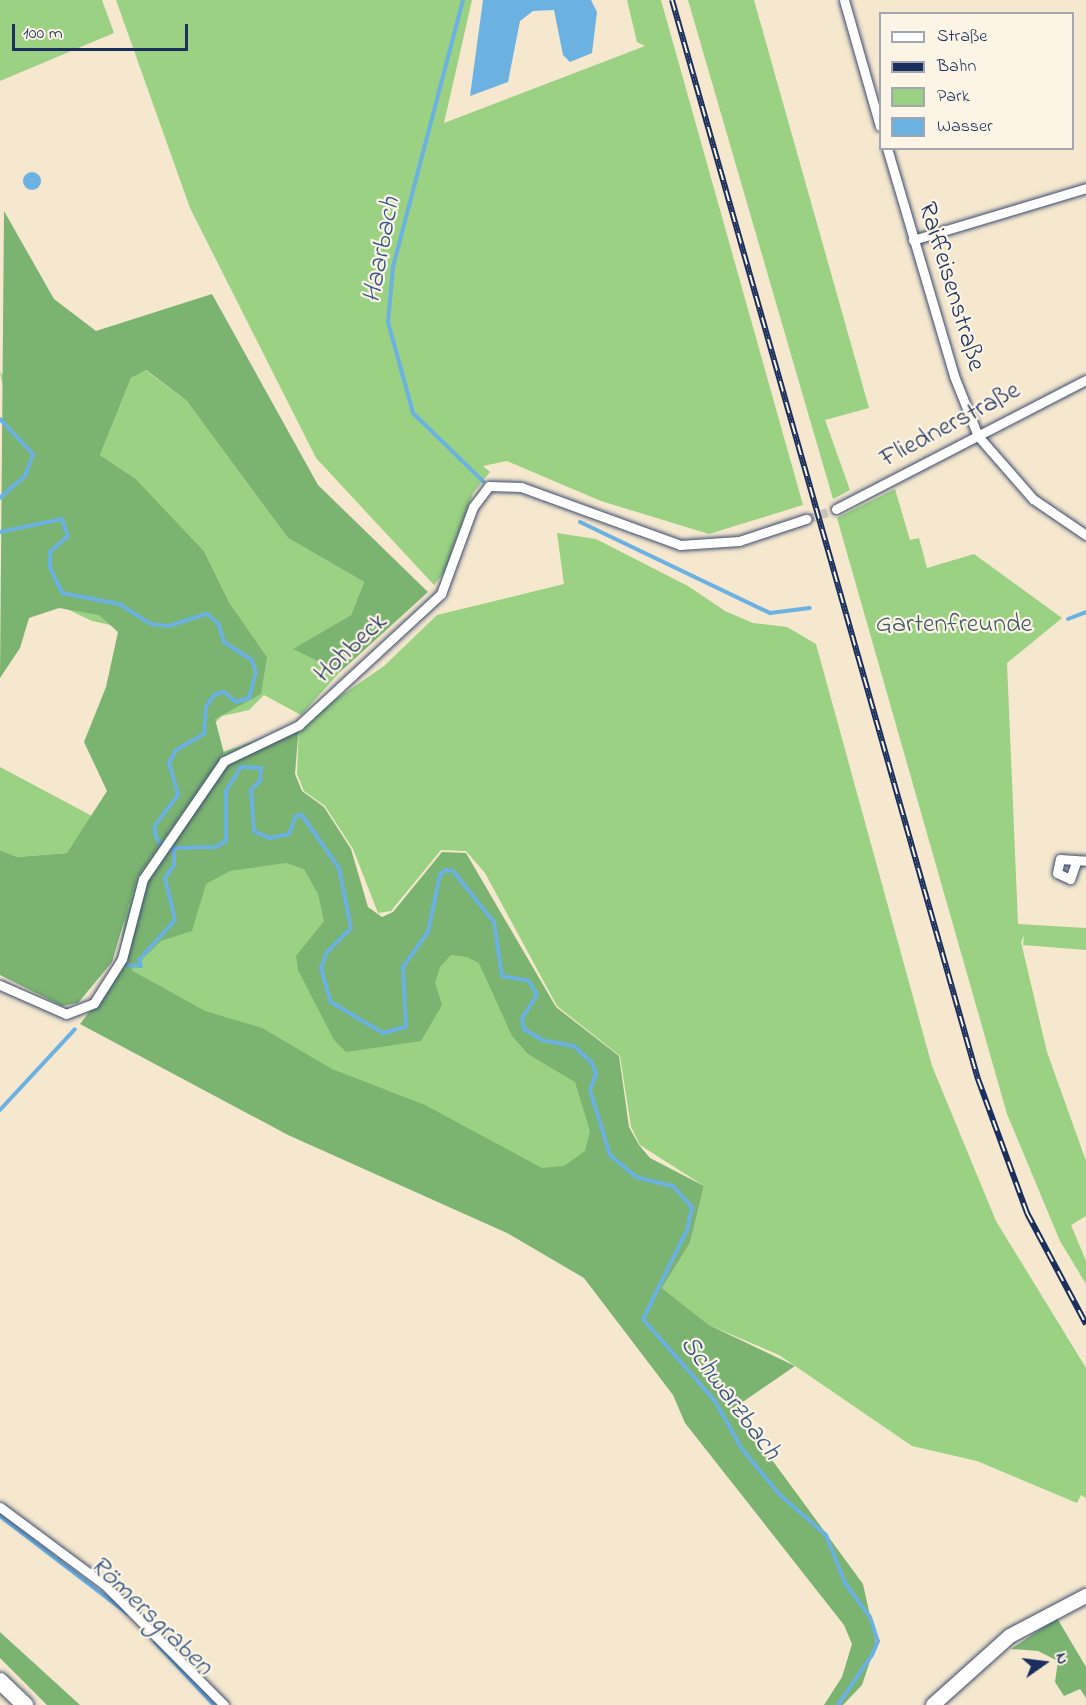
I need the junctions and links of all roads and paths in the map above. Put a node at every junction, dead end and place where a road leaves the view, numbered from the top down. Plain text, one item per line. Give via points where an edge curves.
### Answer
1 (844, 0) edge
2 (879, 122) edge
3 (888, 150) edge
4 (1086, 188) edge
5 (913, 240) junction
6 (1086, 380) edge
7 (978, 436) junction
8 (836, 509) tunnel mouth
9 (806, 519) tunnel mouth
10 (1086, 535) edge
11 (1086, 861) edge
12 (1076, 862) dead end
13 (0, 985) edge
14 (0, 1507) edge
15 (1086, 1596) edge
16 (0, 1681) edge
17 (25, 1705) edge
18 (224, 1705) edge
19 (933, 1705) edge

1 - 2 street
3 - 5 street, Raiffeisenstraße
4 - 5 street
5 - 7 street, Raiffeisenstraße via 954,376
6 - 7 street, Fliednerstraße
7 - 8 street, Fliednerstraße
7 - 10 street, Raiffeisenstraße via 1033,500
9 - 13 street, Hohbeck via 739,542 688,546 521,487 489,486 473,507 441,594 299,725 225,760 143,879 122,959 94,1003 66,1014
11 - 12 street
14 - 18 street via 111,1591
15 - 19 street via 1010,1636
16 - 17 highway

